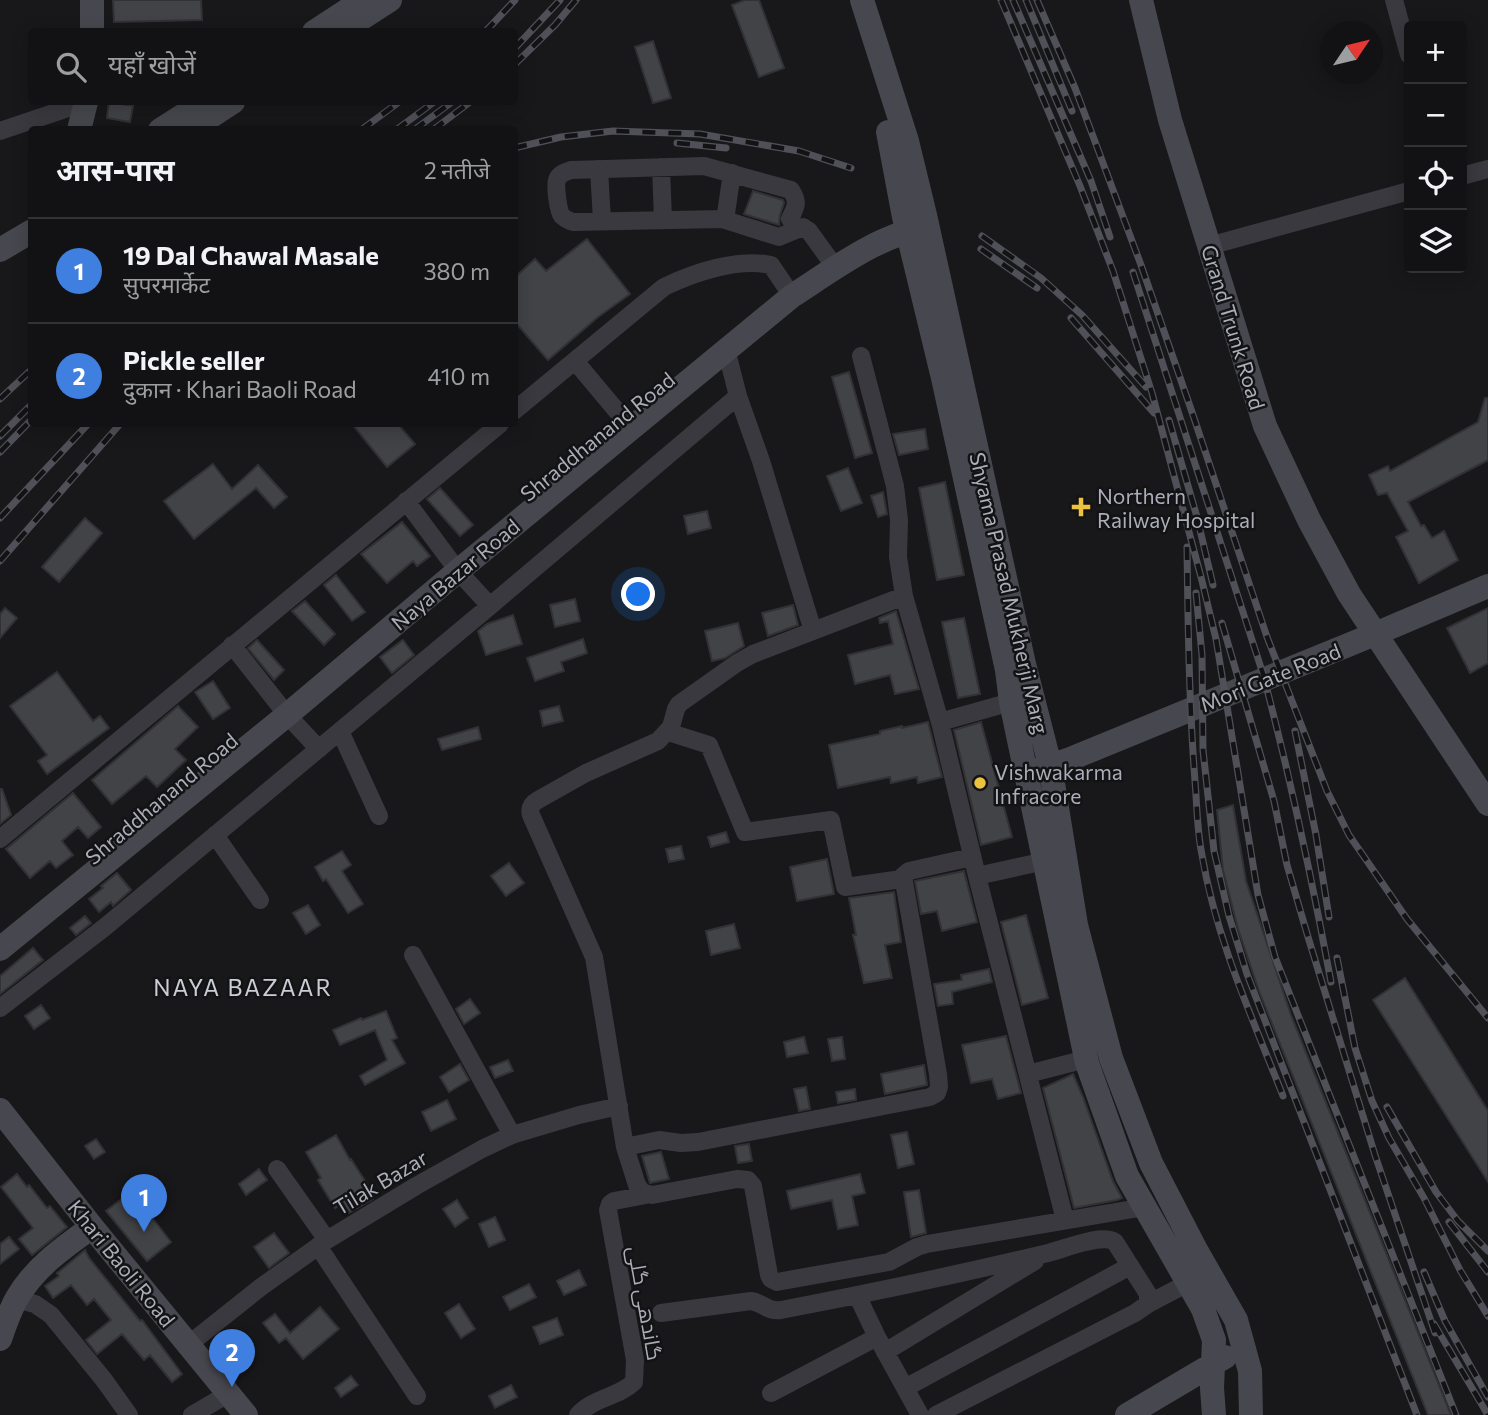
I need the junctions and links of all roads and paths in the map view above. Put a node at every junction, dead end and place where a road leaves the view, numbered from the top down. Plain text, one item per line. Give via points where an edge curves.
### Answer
1 (92, 0) edge
2 (363, 0) edge
3 (390, 0) edge
4 (845, 0) edge
5 (862, 0) edge
6 (1141, 0) edge
7 (1394, 0) edge
8 (92, 28) edge
9 (320, 28) edge
10 (348, 28) edge
11 (1404, 37) edge
12 (77, 105) edge
13 (85, 105) edge
14 (199, 105) edge
15 (228, 105) edge
16 (80, 126) edge
17 (166, 126) edge
18 (196, 126) edge
19 (0, 131) edge
20 (661, 167) junction
21 (599, 169) junction
22 (1488, 169) edge
23 (732, 173) junction
24 (1467, 175) edge
25 (1404, 192) edge
26 (28, 216) edge
27 (790, 219) dead end
28 (663, 220) junction
29 (725, 220) junction
30 (602, 221) junction
31 (916, 223) junction
32 (0, 233) edge
33 (28, 233) edge
34 (1209, 246) junction
35 (0, 250) edge
36 (830, 260) junction
37 (788, 291) junction
38 (726, 349) junction
39 (861, 356) dead end
40 (575, 361) junction
41 (738, 396) junction
42 (518, 408) edge
43 (626, 421) junction
44 (496, 427) edge
45 (406, 501) junction
46 (453, 565) junction
47 (1488, 586) edge
48 (904, 596) junction
49 (490, 606) junction
50 (813, 631) junction
51 (1375, 634) junction
52 (232, 645) junction
53 (1015, 667) junction
54 (1011, 702) junction
55 (282, 708) junction
56 (940, 722) junction
57 (340, 731) junction
58 (668, 732) junction
59 (319, 749) junction
60 (1049, 766) junction
61 (1488, 804) edge
62 (379, 816) dead end
63 (215, 835) junction
64 (0, 839) edge
65 (972, 858) junction
66 (1045, 861) junction
67 (977, 876) junction
68 (902, 879) junction
69 (260, 900) dead end
70 (0, 932) edge
71 (0, 949) edge
72 (412, 955) dead end
73 (0, 1008) edge
74 (1086, 1059) junction
75 (1028, 1074) junction
76 (620, 1106) junction
77 (0, 1110) edge
78 (512, 1135) junction
79 (625, 1147) junction
80 (277, 1168) dead end
81 (646, 1195) junction
82 (1145, 1207) junction
83 (1065, 1220) junction
84 (92, 1227) junction
85 (322, 1243) junction
86 (1049, 1253) junction
87 (1130, 1266) junction
88 (1188, 1283) junction
89 (857, 1295) junction
90 (16, 1298) junction
91 (1148, 1304) junction
92 (661, 1313) dead end
93 (0, 1339) edge
94 (881, 1344) junction
95 (188, 1345) junction
96 (1243, 1345) junction
97 (1213, 1364) junction
98 (905, 1388) junction
99 (771, 1393) dead end
100 (228, 1394) junction
101 (417, 1396) dead end
102 (129, 1415) edge
103 (192, 1415) edge
104 (246, 1415) edge
105 (578, 1415) edge
106 (920, 1415) edge
107 (936, 1415) edge
108 (1127, 1415) edge
109 (1214, 1415) edge
110 (1251, 1415) edge

1 - 8 street
2 - 9 street
3 - 10 street
4 - 31 street, Shyama Prasad Mukherji Marg
5 - 31 street, Shyama Prasad Mukherji Marg via 907,141
6 - 34 street, Grand Trunk Road via 1170,120
7 - 11 street
12 - 19 street
13 - 16 street
14 - 17 street
15 - 18 street
20 - 21 street
20 - 23 street via 704,166
20 - 28 street
21 - 30 street
21 - 30 street via 566,171 556,185 559,211 566,219
22 - 24 street
23 - 27 street via 791,190 796,204
23 - 29 street
25 - 34 street
26 - 32 street
28 - 29 street
28 - 30 street
29 - 36 street via 776,237 806,228
31 - 36 street, Shraddhanand Road
31 - 37 street, Naya Bazar Road
31 - 53 street, Shyama Prasad Mukherji Marg
33 - 35 street
34 - 51 street, Grand Trunk Road via 1265,426 1309,520
36 - 37 street, Shraddhanand Road
37 - 38 street, Naya Bazar Road
37 - 40 street via 771,265 759,262 698,272 664,287
37 - 43 street, Shraddhanand Road
38 - 41 street
38 - 43 street, Naya Bazar Road
39 - 48 street via 899,507 898,557
40 - 42 street
40 - 43 street
41 - 49 street
41 - 50 street
43 - 46 street, Naya Bazar Road
44 - 45 street
45 - 46 street
45 - 52 street
46 - 49 street
46 - 55 street, Naya Bazar Road
47 - 51 street, Mori Gate Road
48 - 50 street
48 - 56 street
49 - 57 street
50 - 58 street via 746,658 682,701
51 - 60 street, Mori Gate Road
51 - 61 street, Grand Trunk Road
52 - 55 street
52 - 64 street
53 - 54 street, Shyama Prasad Mukherji Marg
53 - 60 street, Shyama Prasad Mukherji Marg
54 - 56 street
54 - 60 street, Shyama Prasad Mukherji Marg
55 - 59 street
55 - 70 street, Shraddhanand Road via 148,806
55 - 71 street, Naya Bazar Road
56 - 65 street
57 - 59 street
57 - 62 street
58 - 68 street via 709,745 745,832 831,820 845,887
58 - 76 street via 538,800 530,810 594,957
59 - 63 street
60 - 66 street, Shyama Prasad Mukherji Marg
60 - 96 street, Shyama Prasad Mukherji Marg via 1076,925 1111,1058 1151,1163 1236,1320
63 - 69 street
63 - 73 street
65 - 67 street
65 - 68 street via 909,871
66 - 67 street
66 - 74 street, Shyama Prasad Mukherji Marg
67 - 75 street
68 - 79 street via 938,1074 937,1093 698,1142 659,1140
72 - 78 street
74 - 75 street
74 - 82 street, Shyama Prasad Mukherji Marg via 1127,1175
75 - 83 street
76 - 78 street, Tilak Bazar
76 - 79 street
77 - 84 street, Khari Baoli Road
78 - 85 street, Tilak Bazar via 427,1179
79 - 81 street via 637,1185
80 - 85 street
81 - 83 street via 737,1178 748,1180 753,1186 769,1275 777,1283 889,1262 927,1244
81 - 105 street, گاندھی گلی via 616,1200 608,1210 635,1360 634,1382
82 - 83 street
82 - 88 street, Shyama Prasad Mukherji Marg
84 - 90 street via 47,1261
84 - 95 street, Khari Baoli Road
85 - 95 street, Tilak Bazar
85 - 101 street
86 - 87 street via 1110,1239
86 - 89 street
86 - 94 street
87 - 91 street via 1148,1294
87 - 98 street
88 - 91 street
88 - 97 street, Shyama Prasad Mukherji Marg via 1214,1340
89 - 92 street via 781,1310 751,1301
89 - 94 street
90 - 93 street
90 - 102 street via 51,1315
91 - 107 street
94 - 98 street
94 - 99 street
95 - 100 street, Khari Baoli Road
96 - 97 street
96 - 110 street, Shyama Prasad Mukherji Marg via 1250,1371
97 - 108 street
97 - 109 street, Shyama Prasad Mukherji Marg
98 - 106 street
100 - 103 street
100 - 104 street, Khari Baoli Road

